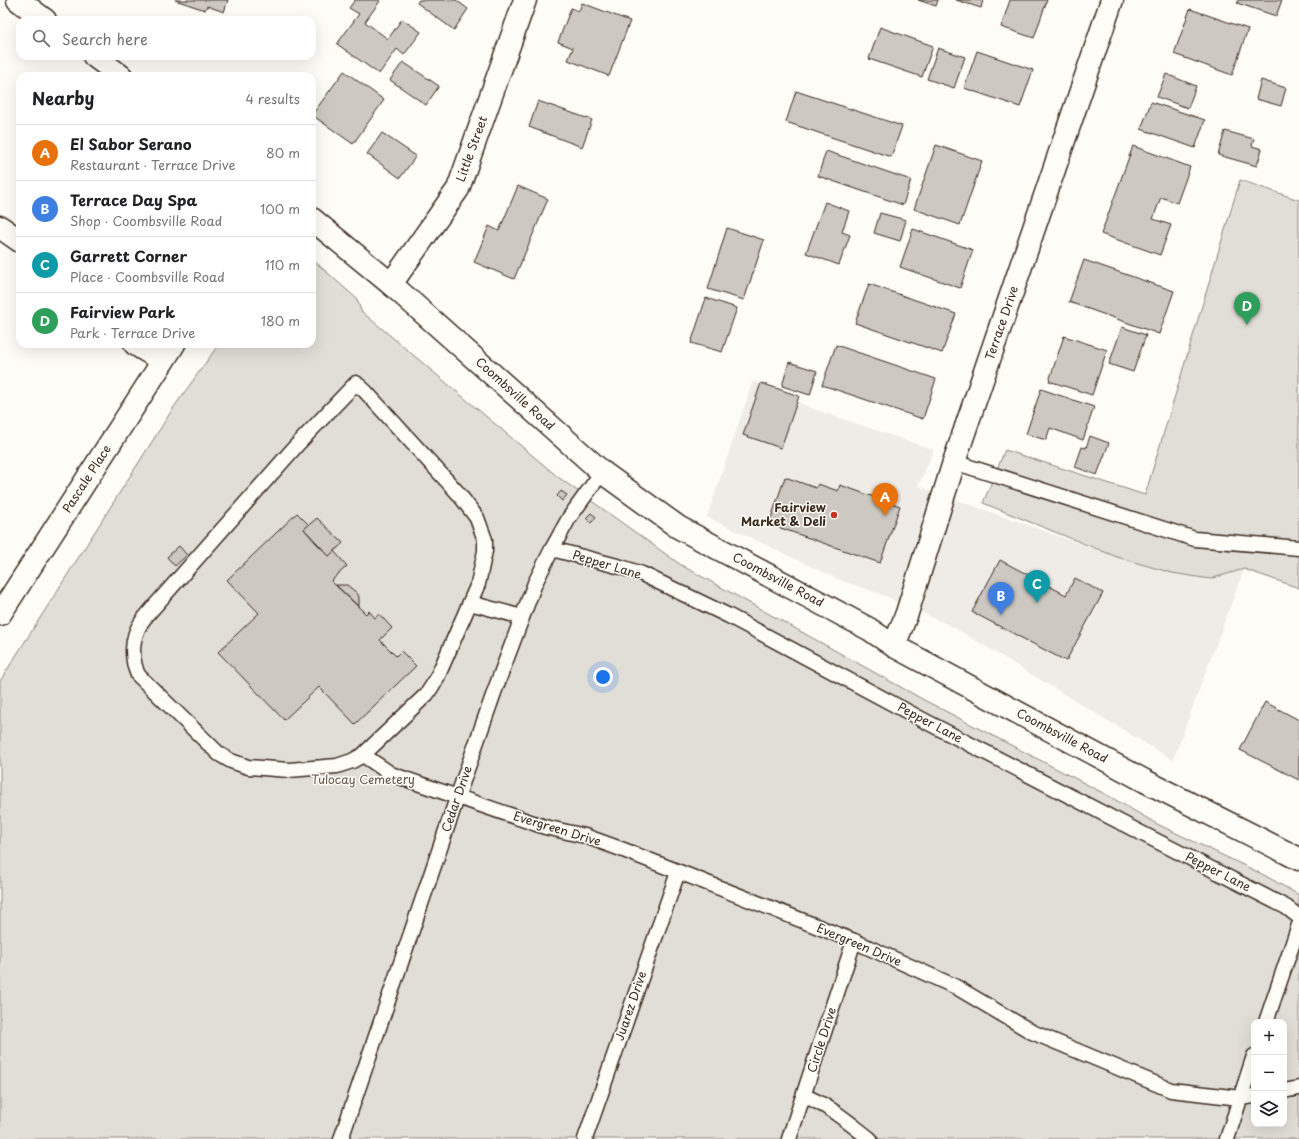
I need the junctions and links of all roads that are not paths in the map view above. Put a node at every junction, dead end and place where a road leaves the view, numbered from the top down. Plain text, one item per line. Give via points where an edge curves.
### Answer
1 (18, 0) edge
2 (525, 0) edge
3 (1112, 0) edge
4 (40, 16) edge
5 (100, 60) edge
6 (116, 72) edge
7 (316, 223) edge
8 (0, 227) edge
9 (16, 238) edge
10 (391, 284) junction
11 (152, 348) edge
12 (168, 352) edge
13 (954, 462) junction
14 (602, 472) junction
15 (1299, 548) edge
16 (552, 549) junction
17 (470, 604) junction
18 (0, 614) edge
19 (522, 617) junction
20 (894, 646) junction
21 (363, 755) junction
22 (457, 798) junction
23 (1299, 859) edge
24 (678, 872) junction
25 (1299, 917) edge
26 (1299, 925) edge
27 (854, 941) junction
28 (1267, 1019) edge
29 (1251, 1065) edge
30 (1299, 1088) edge
31 (1287, 1090) edge
32 (804, 1096) junction
33 (1251, 1096) edge
34 (1240, 1098) junction
35 (341, 1139) edge
36 (585, 1139) edge
37 (789, 1139) edge
38 (870, 1139) edge
39 (1227, 1139) edge

1 - 4 street
2 - 10 street, Little Street via 458,189
3 - 13 street, Terrace Drive
5 - 6 street
7 - 10 street, Coombsville Road
8 - 9 street
10 - 14 street, Coombsville Road
11 - 12 street
12 - 18 street, Pascale Place
13 - 15 lane via 1195,539
13 - 20 street, Terrace Drive via 907,613
14 - 16 lane, Cedar Drive via 569,518
14 - 20 street, Coombsville Road via 678,527 868,629
16 - 19 lane, Cedar Drive
16 - 25 lane, Pepper Lane via 642,574 729,616 952,735 1286,907
17 - 19 lane
17 - 21 lane via 427,694
17 - 21 lane via 478,584 485,551 485,540 477,518 458,493 356,383 296,446 141,623 134,638 133,648 138,675 219,754 248,767 289,770 337,766
19 - 22 lane, Cedar Drive
20 - 23 street, Coombsville Road via 1152,784
21 - 22 lane, Evergreen Drive via 391,774
22 - 24 lane, Evergreen Drive via 545,827 585,836
22 - 35 lane, Cedar Drive
24 - 27 lane, Evergreen Drive
24 - 36 lane, Juarez Drive
26 - 28 lane
27 - 32 lane, Circle Drive
27 - 34 lane, Evergreen Drive via 956,987 1032,1032 1171,1090
29 - 34 lane
30 - 31 lane
32 - 37 lane, Circle Drive
32 - 38 lane via 834,1111
33 - 34 lane, Evergreen Drive
34 - 39 lane

